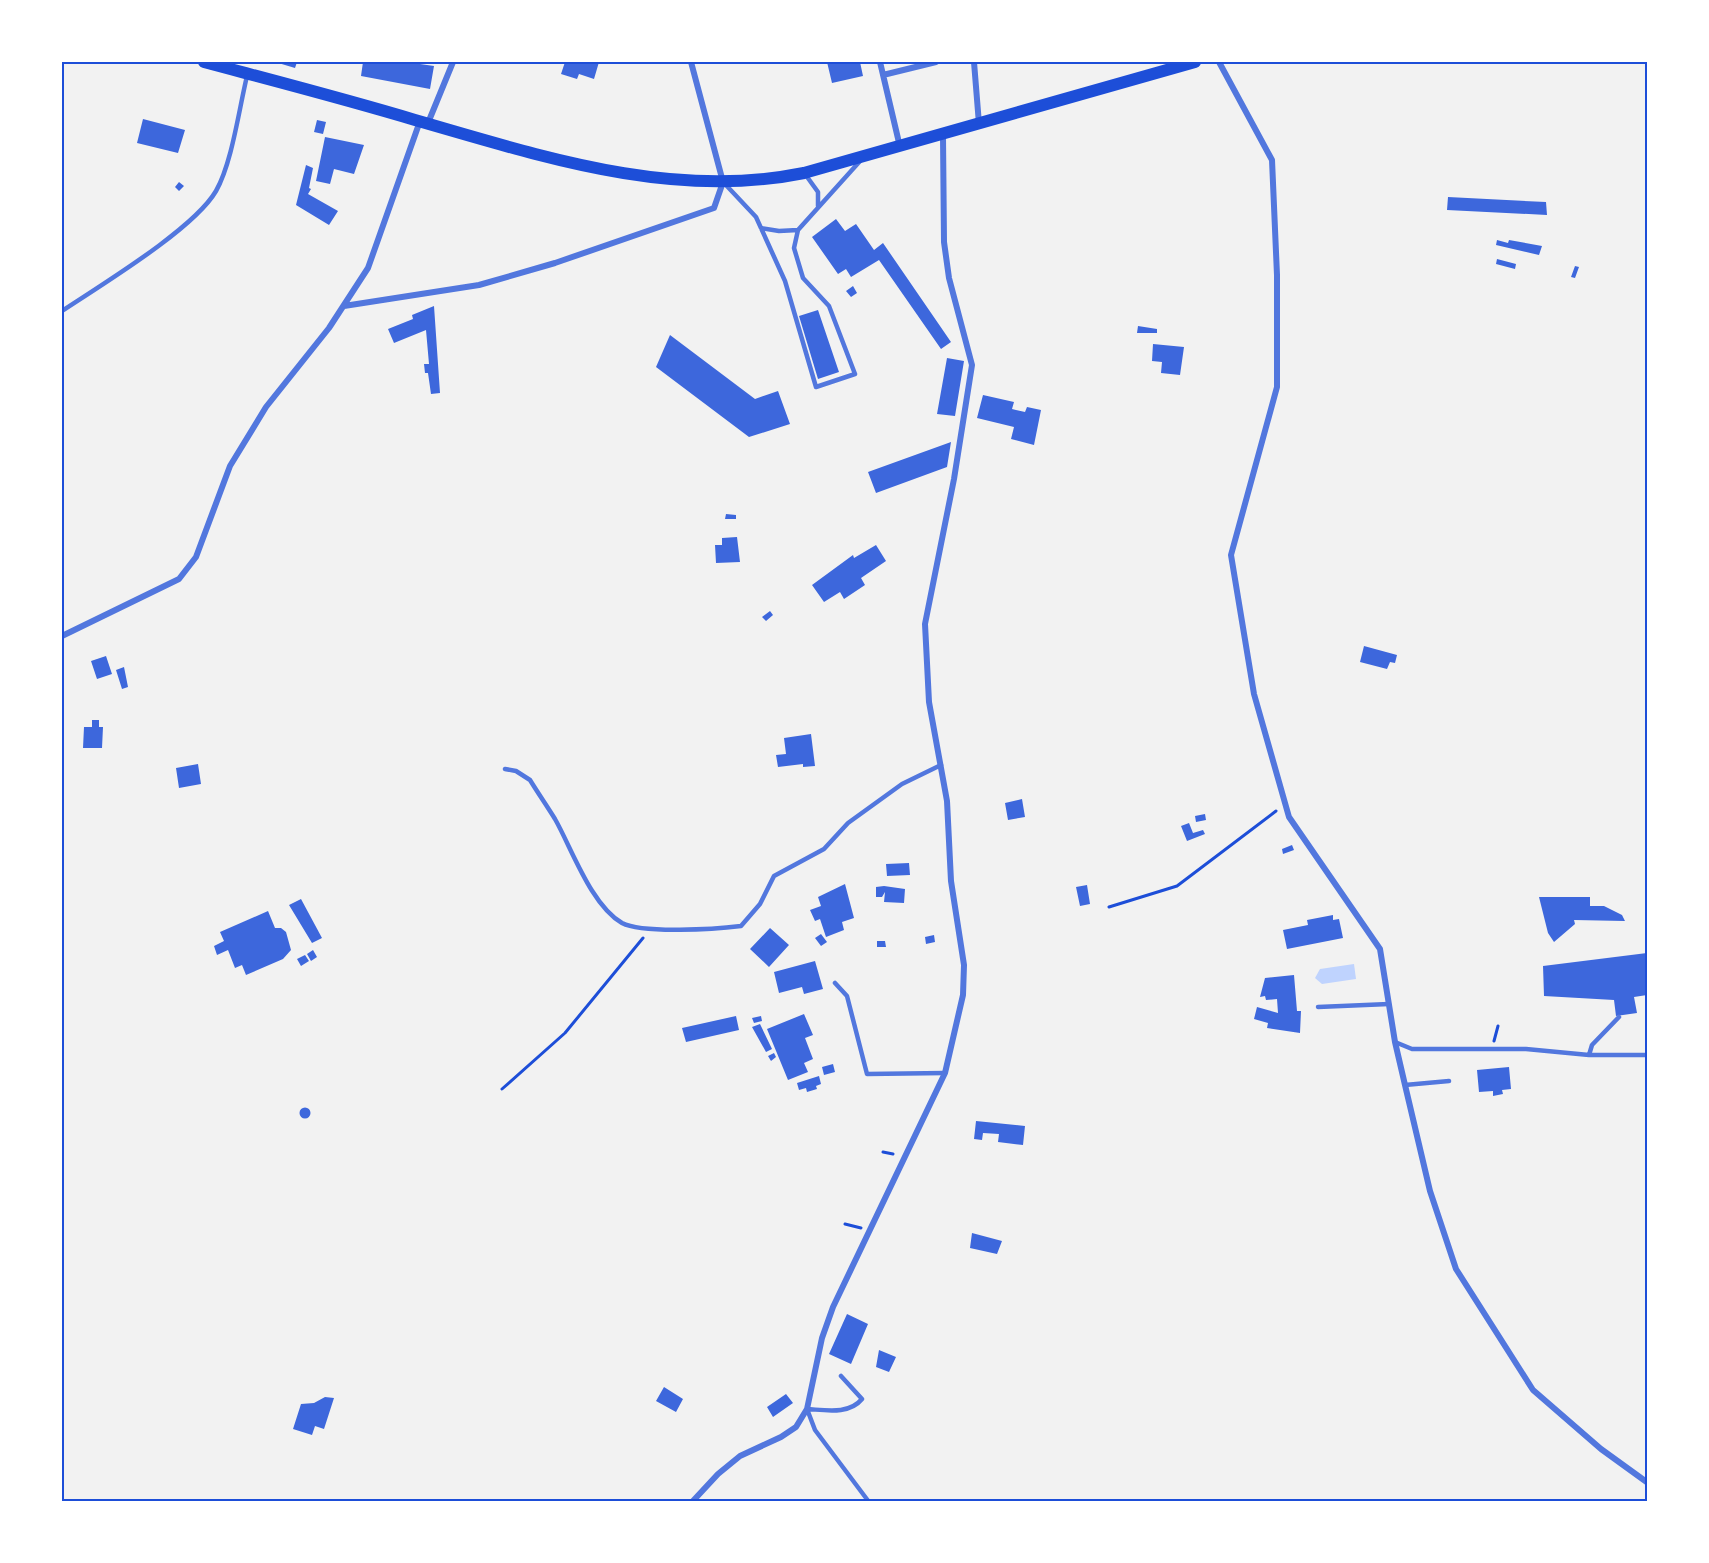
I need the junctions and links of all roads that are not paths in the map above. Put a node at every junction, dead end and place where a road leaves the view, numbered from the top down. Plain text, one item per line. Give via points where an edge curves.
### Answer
1 (204, 62) edge
2 (453, 62) edge
3 (691, 62) edge
4 (880, 62) edge
5 (936, 62) edge
6 (974, 62) edge
7 (1195, 62) edge
8 (1219, 62) edge
9 (1170, 65) edge
10 (248, 74) junction
11 (884, 75) junction
12 (424, 122) junction
13 (979, 125) junction
14 (942, 135) junction
15 (900, 148) junction
16 (863, 158) junction
17 (804, 173) junction
18 (723, 182) junction
19 (817, 209) junction
20 (761, 228) junction
21 (798, 230) junction
22 (344, 306) junction
23 (62, 311) edge
24 (62, 636) edge
25 (941, 765) junction
26 (505, 769) dead end
27 (834, 983) dead end
28 (1389, 1004) junction
29 (1318, 1007) dead end
30 (1619, 1017) dead end
31 (1395, 1042) junction
32 (1590, 1055) junction
33 (1647, 1055) edge
34 (945, 1073) junction
35 (1449, 1081) dead end
36 (1405, 1085) junction
37 (841, 1376) dead end
38 (807, 1409) junction
39 (1647, 1483) edge
40 (692, 1502) edge
41 (869, 1502) edge

1 - 10 main road
2 - 12 street
3 - 18 street
4 - 11 street
5 - 11 street
6 - 13 street
7 - 9 main road
8 - 28 street via 1272,160 1278,387 1231,555 1254,694 1289,817 1380,950
9 - 13 main road
10 - 12 main road
10 - 23 lane via 223,176 215,192 186,223
11 - 15 street
12 - 18 main road via 540,155 618,172
12 - 22 street via 368,268
13 - 14 main road
14 - 15 main road
14 - 25 street via 944,242 949,278 972,365 925,624 929,702
15 - 16 main road
16 - 17 main road
16 - 19 lane
17 - 18 main road
17 - 19 lane via 818,192
18 - 20 lane via 756,217
18 - 22 street via 714,208 555,263 479,285
19 - 21 lane
20 - 21 lane
20 - 21 lane via 785,281 816,387 855,374 829,306 803,278 794,248
22 - 24 street via 266,407 230,466 196,557 179,579
25 - 26 lane via 902,784 848,823 824,849 774,876 753,915 741,926 701,929 637,928 610,914 530,780
25 - 34 street via 951,880 964,965 963,995
27 - 34 lane via 847,996 867,1074
28 - 29 lane
28 - 31 street
30 - 32 lane via 1592,1045
31 - 32 lane via 1412,1048 1526,1048
31 - 36 street
32 - 33 lane
34 - 38 street via 868,1230 822,1338
35 - 36 lane
36 - 39 street via 1430,1191 1456,1269 1533,1390
37 - 38 lane via 861,1399 858,1404 831,1411
38 - 40 street via 796,1427 740,1456
38 - 41 lane via 815,1430

